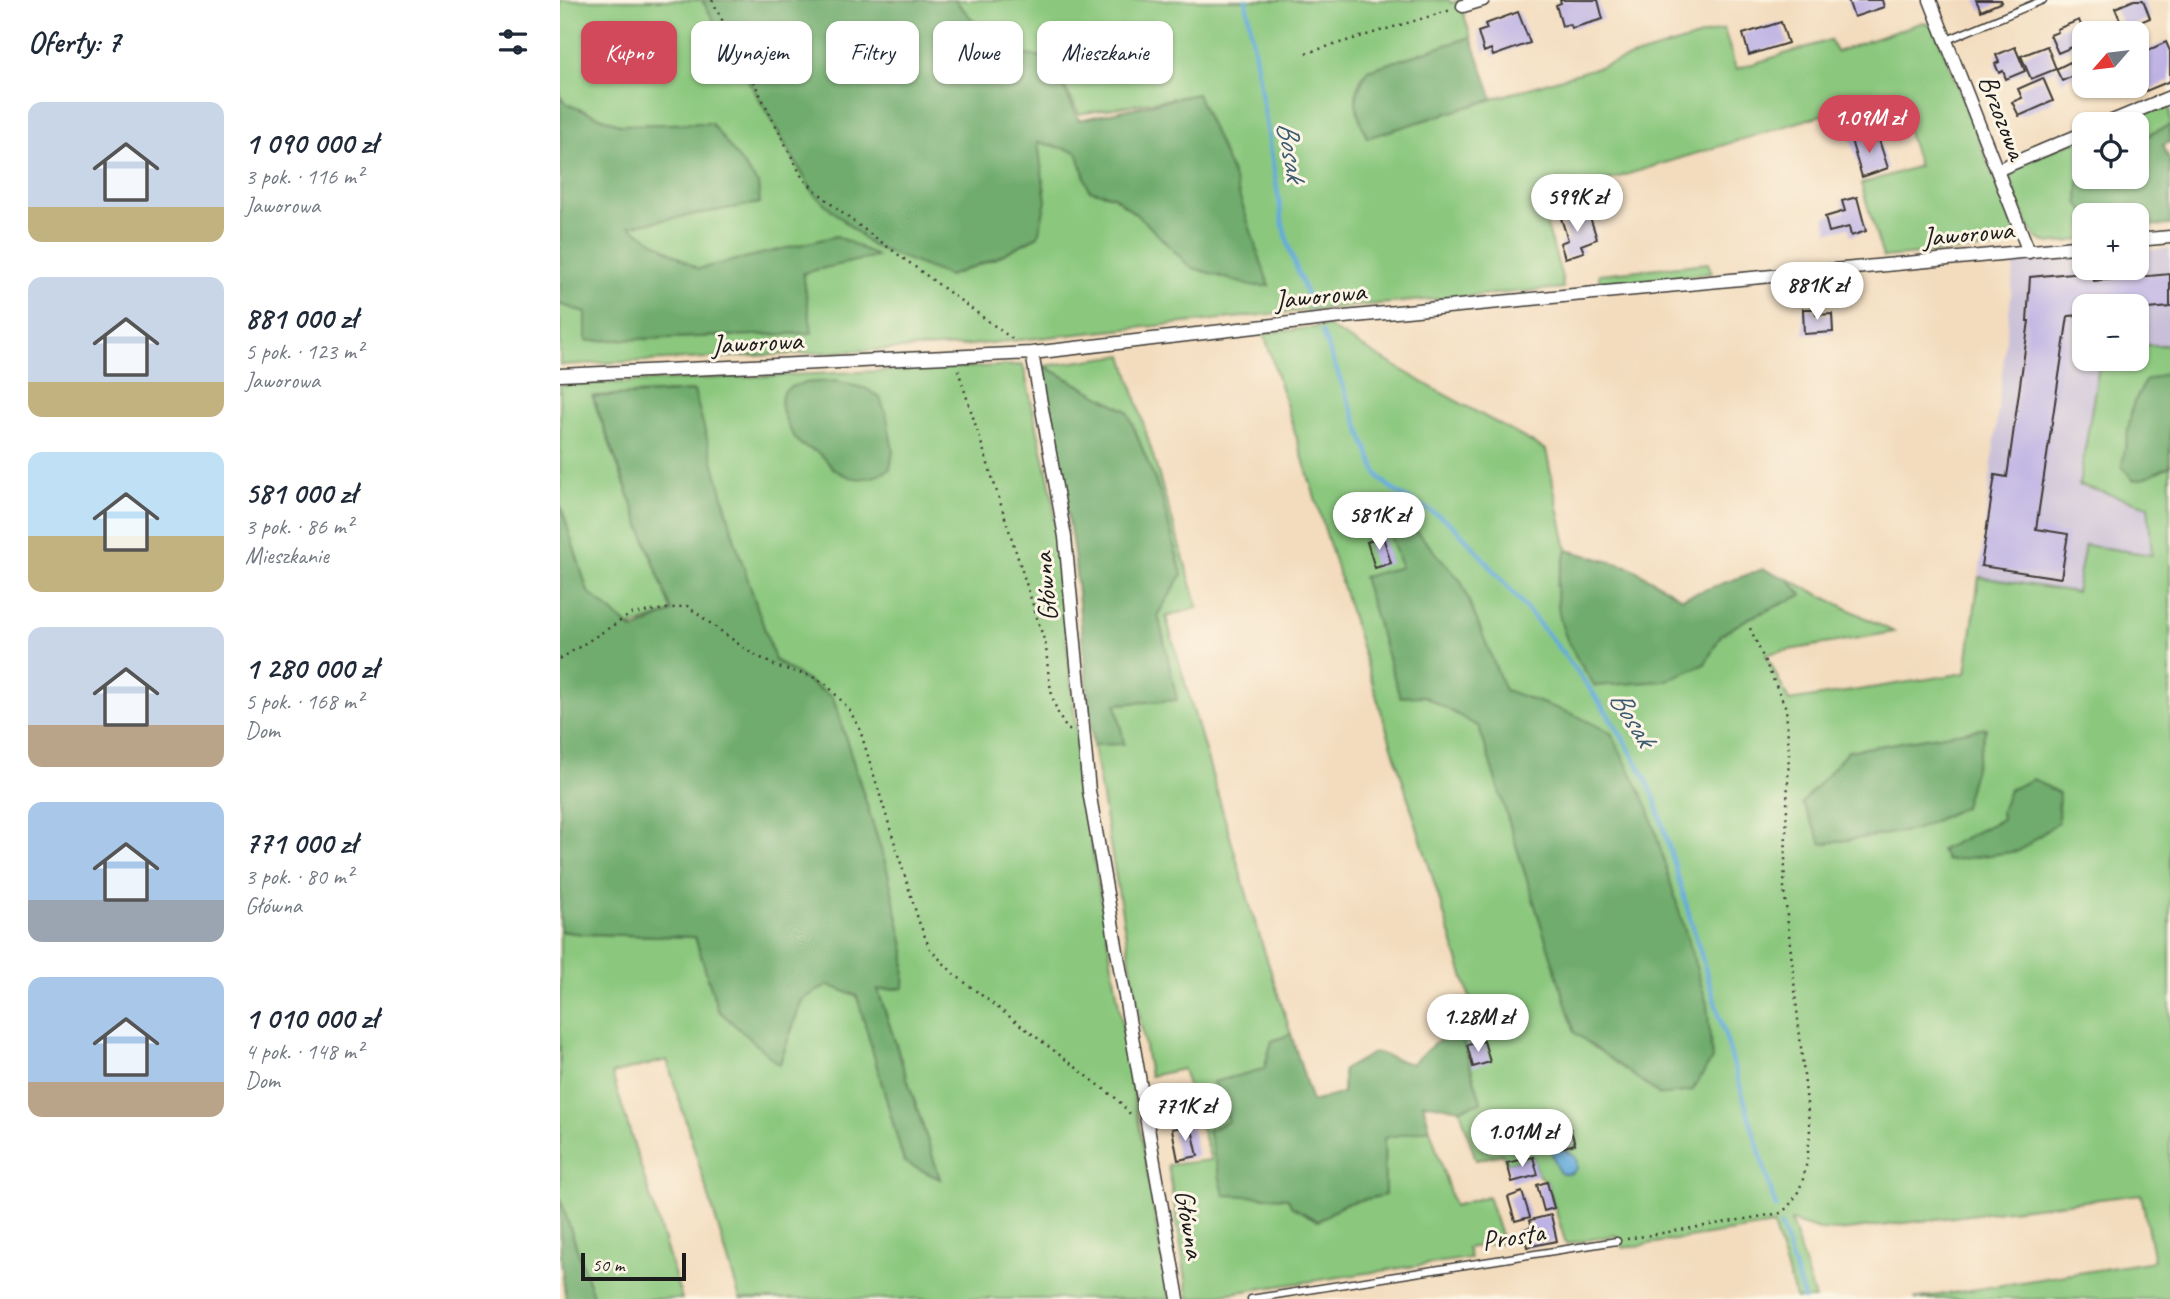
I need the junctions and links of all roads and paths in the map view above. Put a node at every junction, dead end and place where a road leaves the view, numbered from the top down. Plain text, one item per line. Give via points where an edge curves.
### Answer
1 (712, 0) edge
2 (1483, 0) edge
3 (1930, 0) edge
4 (2043, 0) edge
5 (1463, 6) joint
6 (1947, 40) junction
7 (1306, 53) dead end
8 (2170, 97) edge
9 (2134, 112) edge
10 (2072, 138) edge
11 (1997, 170) junction
12 (2170, 237) edge
13 (2149, 239) edge
14 (2072, 247) edge
15 (2029, 252) junction
16 (1032, 353) junction
17 (954, 357) junction
18 (560, 375) edge
19 (1749, 628) dead end
20 (560, 659) edge
21 (1084, 731) junction
22 (1134, 1118) dead end
23 (1617, 1241) joint
24 (1178, 1299) edge
25 (1251, 1299) edge

1 - 16 path via 803,179 838,210
2 - 5 street
3 - 6 street, Brzozowa
4 - 6 lane
5 - 7 path
6 - 11 street, Brzozowa
8 - 9 street
10 - 11 street
11 - 15 street, Brzozowa
12 - 13 street
14 - 15 street, Jaworowa
15 - 16 street, Jaworowa via 1334,318
16 - 17 street, Jaworowa
16 - 21 street, Główna via 1065,537
17 - 18 street, Jaworowa
17 - 21 path via 1046,646 1048,680 1060,721 1068,730
19 - 23 path via 1786,708 1789,754 1784,887 1810,1132 1802,1185 1781,1213
20 - 22 path via 631,614 687,606 748,651 826,684 849,709 860,730 930,949 954,974 1117,1099
21 - 24 street, Główna via 1089,791
23 - 25 lane, Prosta

